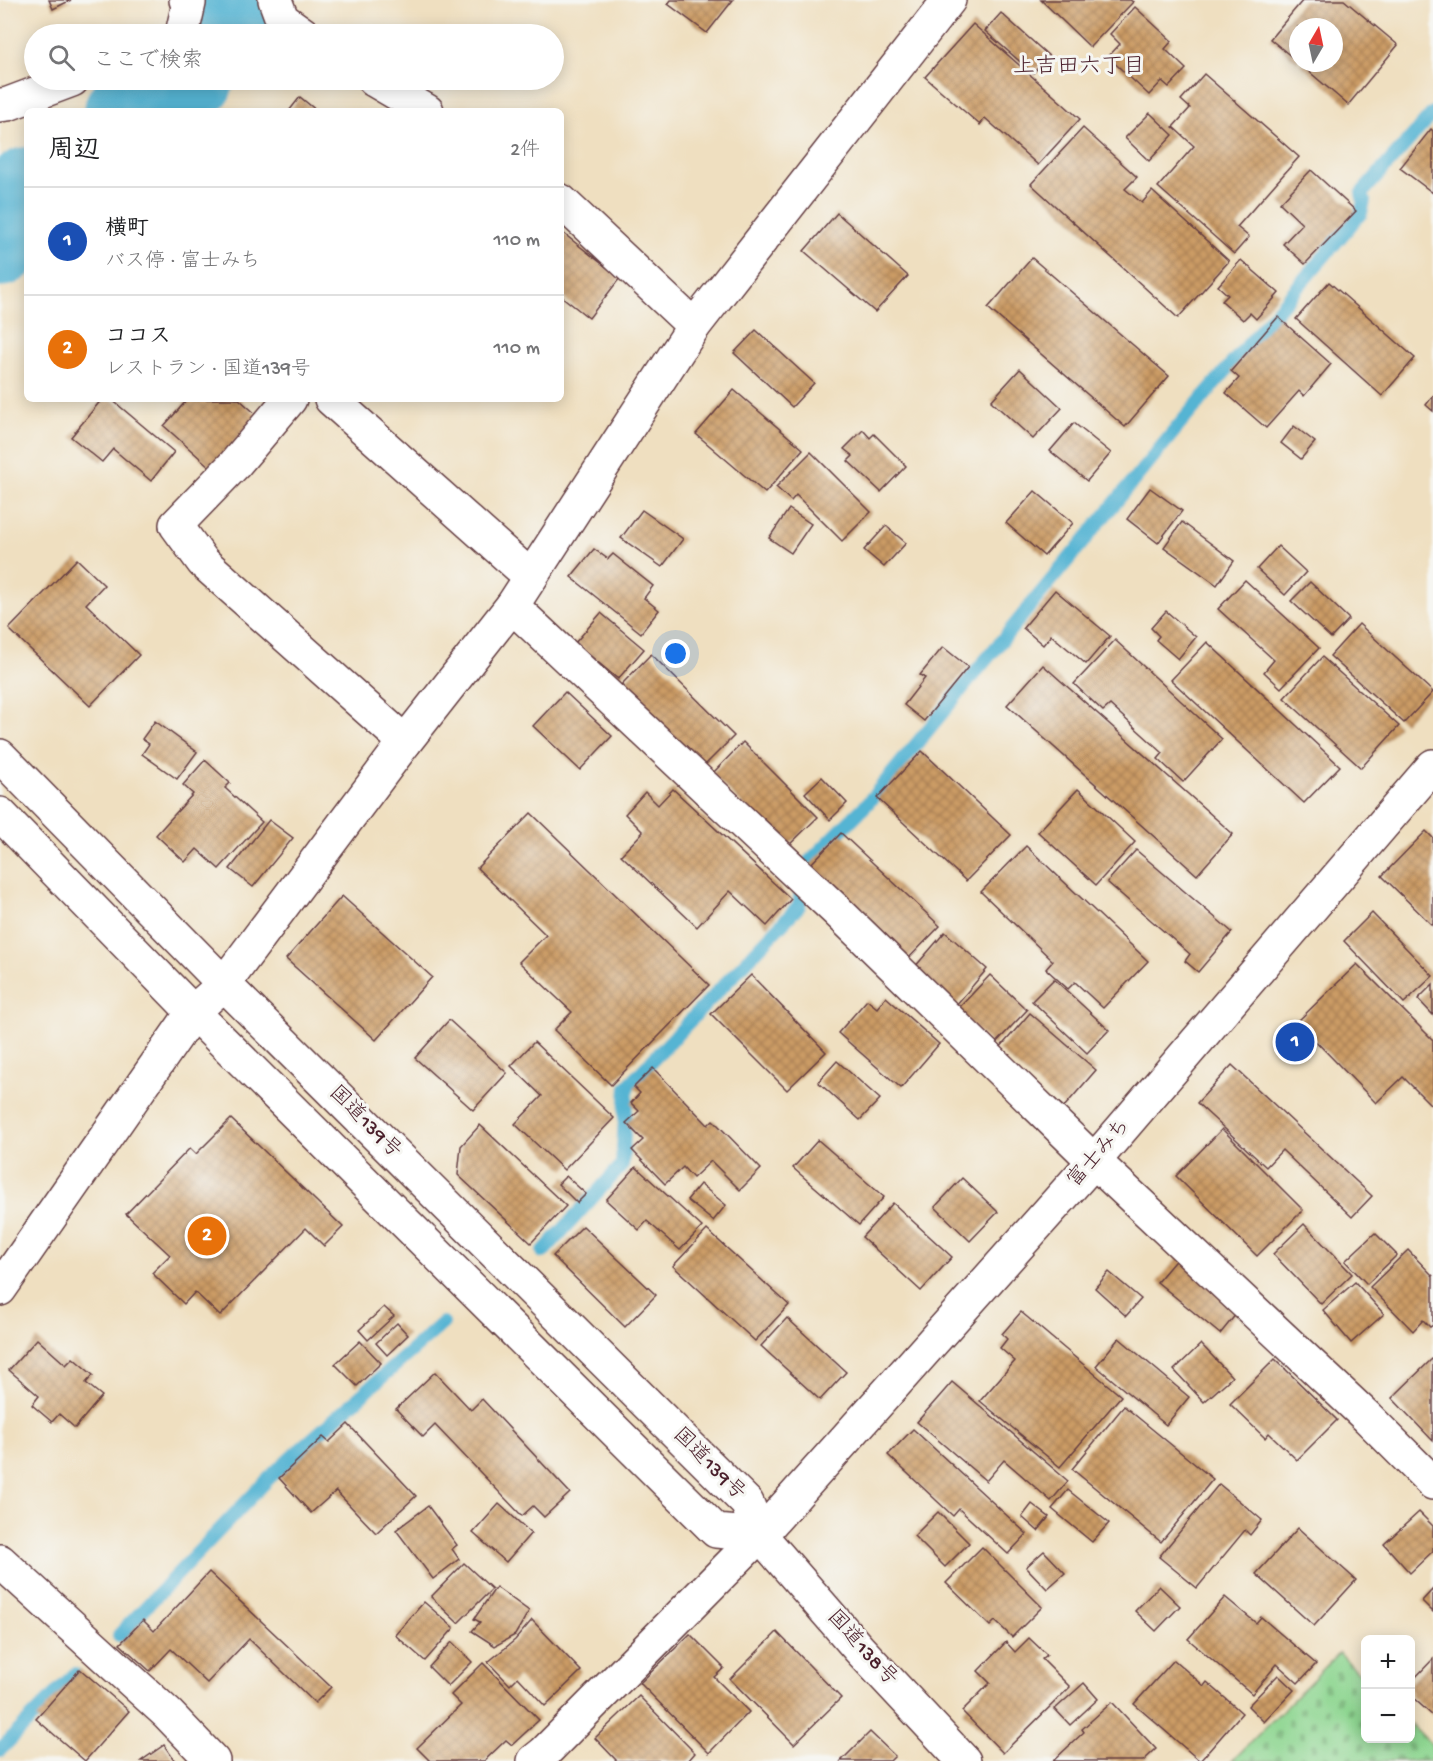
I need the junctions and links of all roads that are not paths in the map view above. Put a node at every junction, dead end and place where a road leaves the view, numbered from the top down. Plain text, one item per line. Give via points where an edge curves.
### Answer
1 (186, 0) edge
2 (274, 0) edge
3 (949, 0) edge
4 (184, 24) edge
5 (289, 24) edge
6 (45, 90) edge
7 (391, 90) edge
8 (0, 105) edge
9 (422, 108) edge
10 (564, 204) edge
11 (694, 326) junction
12 (287, 402) edge
13 (334, 402) edge
14 (531, 577) junction
15 (513, 606) junction
16 (405, 742) junction
17 (0, 756) edge
18 (1433, 766) edge
19 (0, 814) edge
20 (224, 984) junction
21 (193, 1012) junction
22 (1094, 1161) junction
23 (0, 1289) edge
24 (1433, 1483) edge
25 (760, 1535) junction
26 (0, 1561) edge
27 (213, 1761) edge
28 (534, 1761) edge
29 (964, 1761) edge

1 - 4 main road via 189,3
2 - 5 main road via 282,19
3 - 11 main road
6 - 8 main road
7 - 9 main road
10 - 11 main road
11 - 14 main road
12 - 16 main road via 176,525 203,562
13 - 14 main road
14 - 15 main road
15 - 16 main road
15 - 22 main road via 837,911
16 - 20 main road
17 - 20 main road, 国道139号
18 - 22 main road, 富士みち
19 - 21 main road, 国道139号
20 - 21 main road
20 - 25 main road, 国道139号 via 747,1503
21 - 23 main road
21 - 25 main road, 国道139号 via 716,1531
22 - 24 main road
22 - 25 main road, 富士みち
25 - 28 main road, 富士みち
25 - 29 main road, 国道138号
26 - 27 main road via 168,1714

